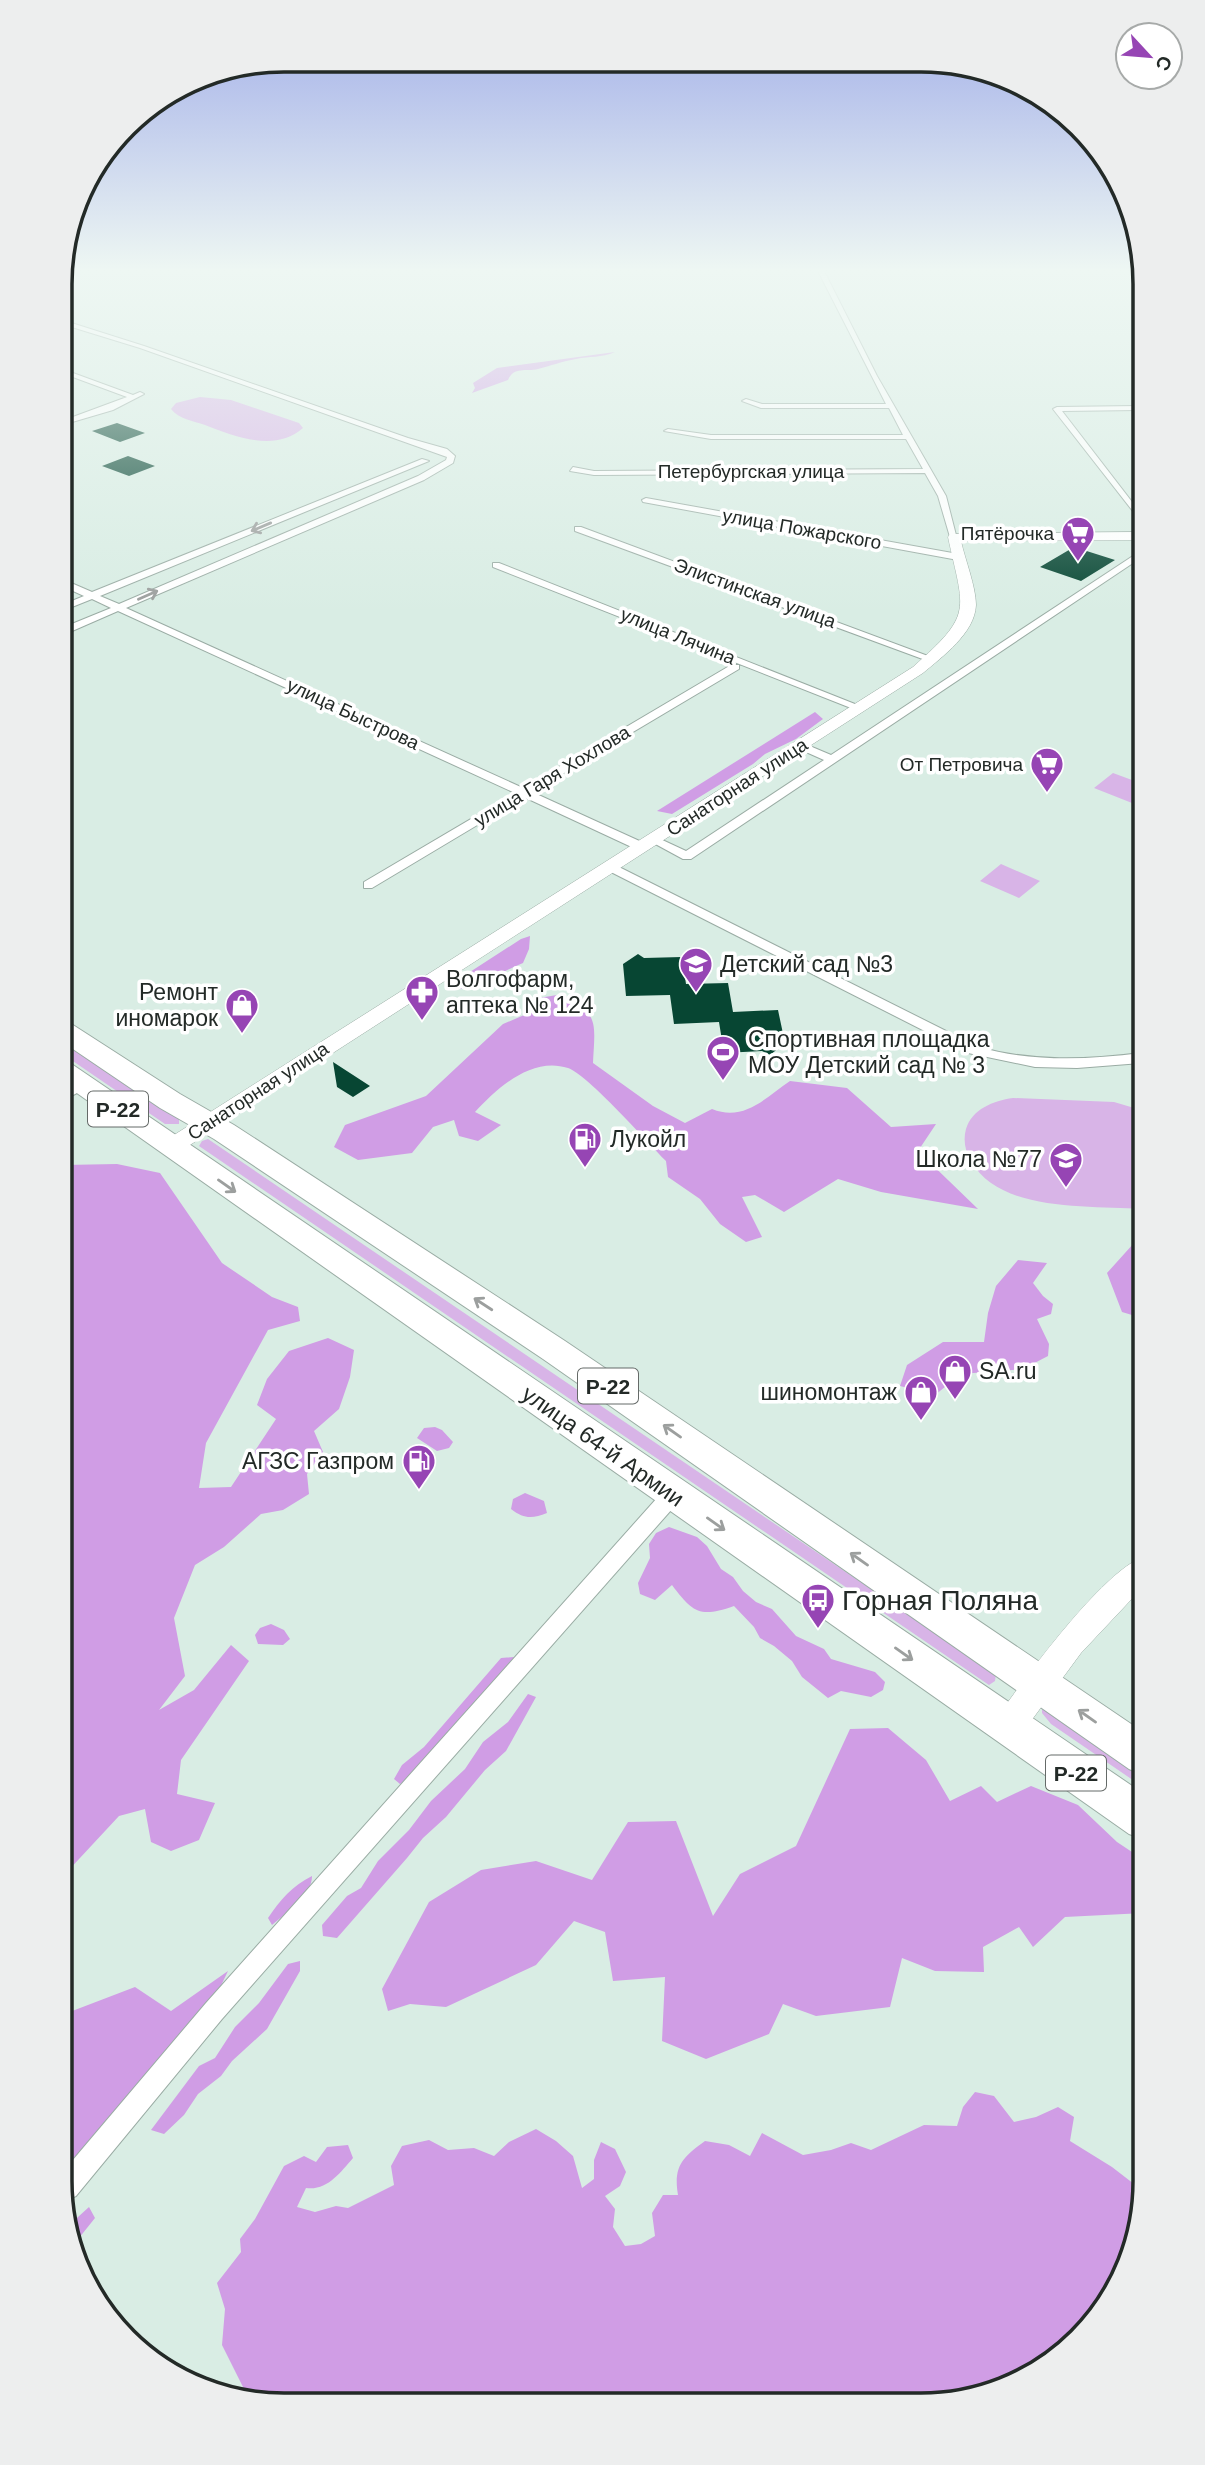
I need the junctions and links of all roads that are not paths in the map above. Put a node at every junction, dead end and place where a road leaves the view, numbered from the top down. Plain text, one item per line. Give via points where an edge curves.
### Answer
1 (102, 384) edge
2 (247, 384) edge
3 (880, 384) edge
4 (746, 401) dead end
5 (892, 406) junction
6 (1133, 408) edge
7 (72, 420) edge
8 (668, 431) dead end
9 (909, 437) junction
10 (425, 461) dead end
11 (573, 469) dead end
12 (928, 471) junction
13 (646, 500) dead end
14 (324, 501) junction
15 (364, 502) junction
16 (1133, 509) edge
17 (578, 529) dead end
18 (1133, 536) edge
19 (954, 537) junction
20 (958, 557) junction
21 (1133, 559) edge
22 (496, 565) dead end
23 (72, 586) edge
24 (96, 596) junction
25 (72, 604) edge
26 (121, 607) junction
27 (72, 628) edge
28 (931, 659) junction
29 (735, 667) dead end
30 (860, 708) junction
31 (801, 746) junction
32 (830, 759) junction
33 (524, 793) junction
34 (648, 844) junction
35 (611, 867) junction
36 (368, 885) dead end
37 (72, 1036) edge
38 (1133, 1059) edge
39 (72, 1084) edge
40 (209, 1122) junction
41 (171, 1147) junction
42 (673, 1494) junction
43 (1133, 1579) edge
44 (1039, 1682) junction
45 (1009, 1726) junction
46 (1133, 1748) edge
47 (1133, 1811) edge
48 (72, 2181) edge

1 - 7 street via 136,395
2 - 15 street via 451,456 435,471
3 - 5 street, Санаторная улица
4 - 5 street via 761,406
5 - 9 street, Санаторная улица
6 - 16 street via 1057,409
8 - 9 street via 711,437
9 - 12 street, Санаторная улица
10 - 14 street
11 - 12 street, Петербургская улица via 594,473
12 - 19 street, Санаторная улица via 946,506
13 - 20 street, улица Пожарского
14 - 15 street
14 -> 24 street
26 -> 15 street
17 - 28 street, Элистинская улица
18 - 19 street
19 - 20 street, Санаторная улица
20 - 28 street, Санаторная улица via 969,606 962,626
21 - 32 street
22 - 30 street, улица Лячина
23 - 24 street, улица Быстрова
24 - 25 street
24 - 26 street, улица Быстрова
26 - 27 street
26 - 33 street, улица Быстрова
28 - 30 street, Санаторная улица
29 - 33 street, улица Гаря Хохлова
30 - 31 street, Санаторная улица
31 - 32 street
31 - 34 street, Санаторная улица
32 - 34 street, улица Быстрова via 687,856
33 - 34 street, улица Быстрова
33 - 36 street, улица Гаря Хохлова
34 - 35 street, Санаторная улица
35 - 38 street via 973,1050 1011,1061 1055,1065
35 - 40 street, Санаторная улица
37 - 40 highway, Р-22
39 - 41 highway, улица 64-й Армии / Р-22
40 - 41 street, Санаторная улица
44 -> 40 highway, Р-22 via 554,1350
41 -> 42 highway, улица 64-й Армии / Р-22
42 -> 45 highway, улица 64-й Армии / Р-22
42 - 48 street via 214,2011
43 - 44 street via 1079,1632
44 - 45 street
46 -> 44 highway, Р-22
45 - 47 highway, улица 64-й Армии / Р-22

